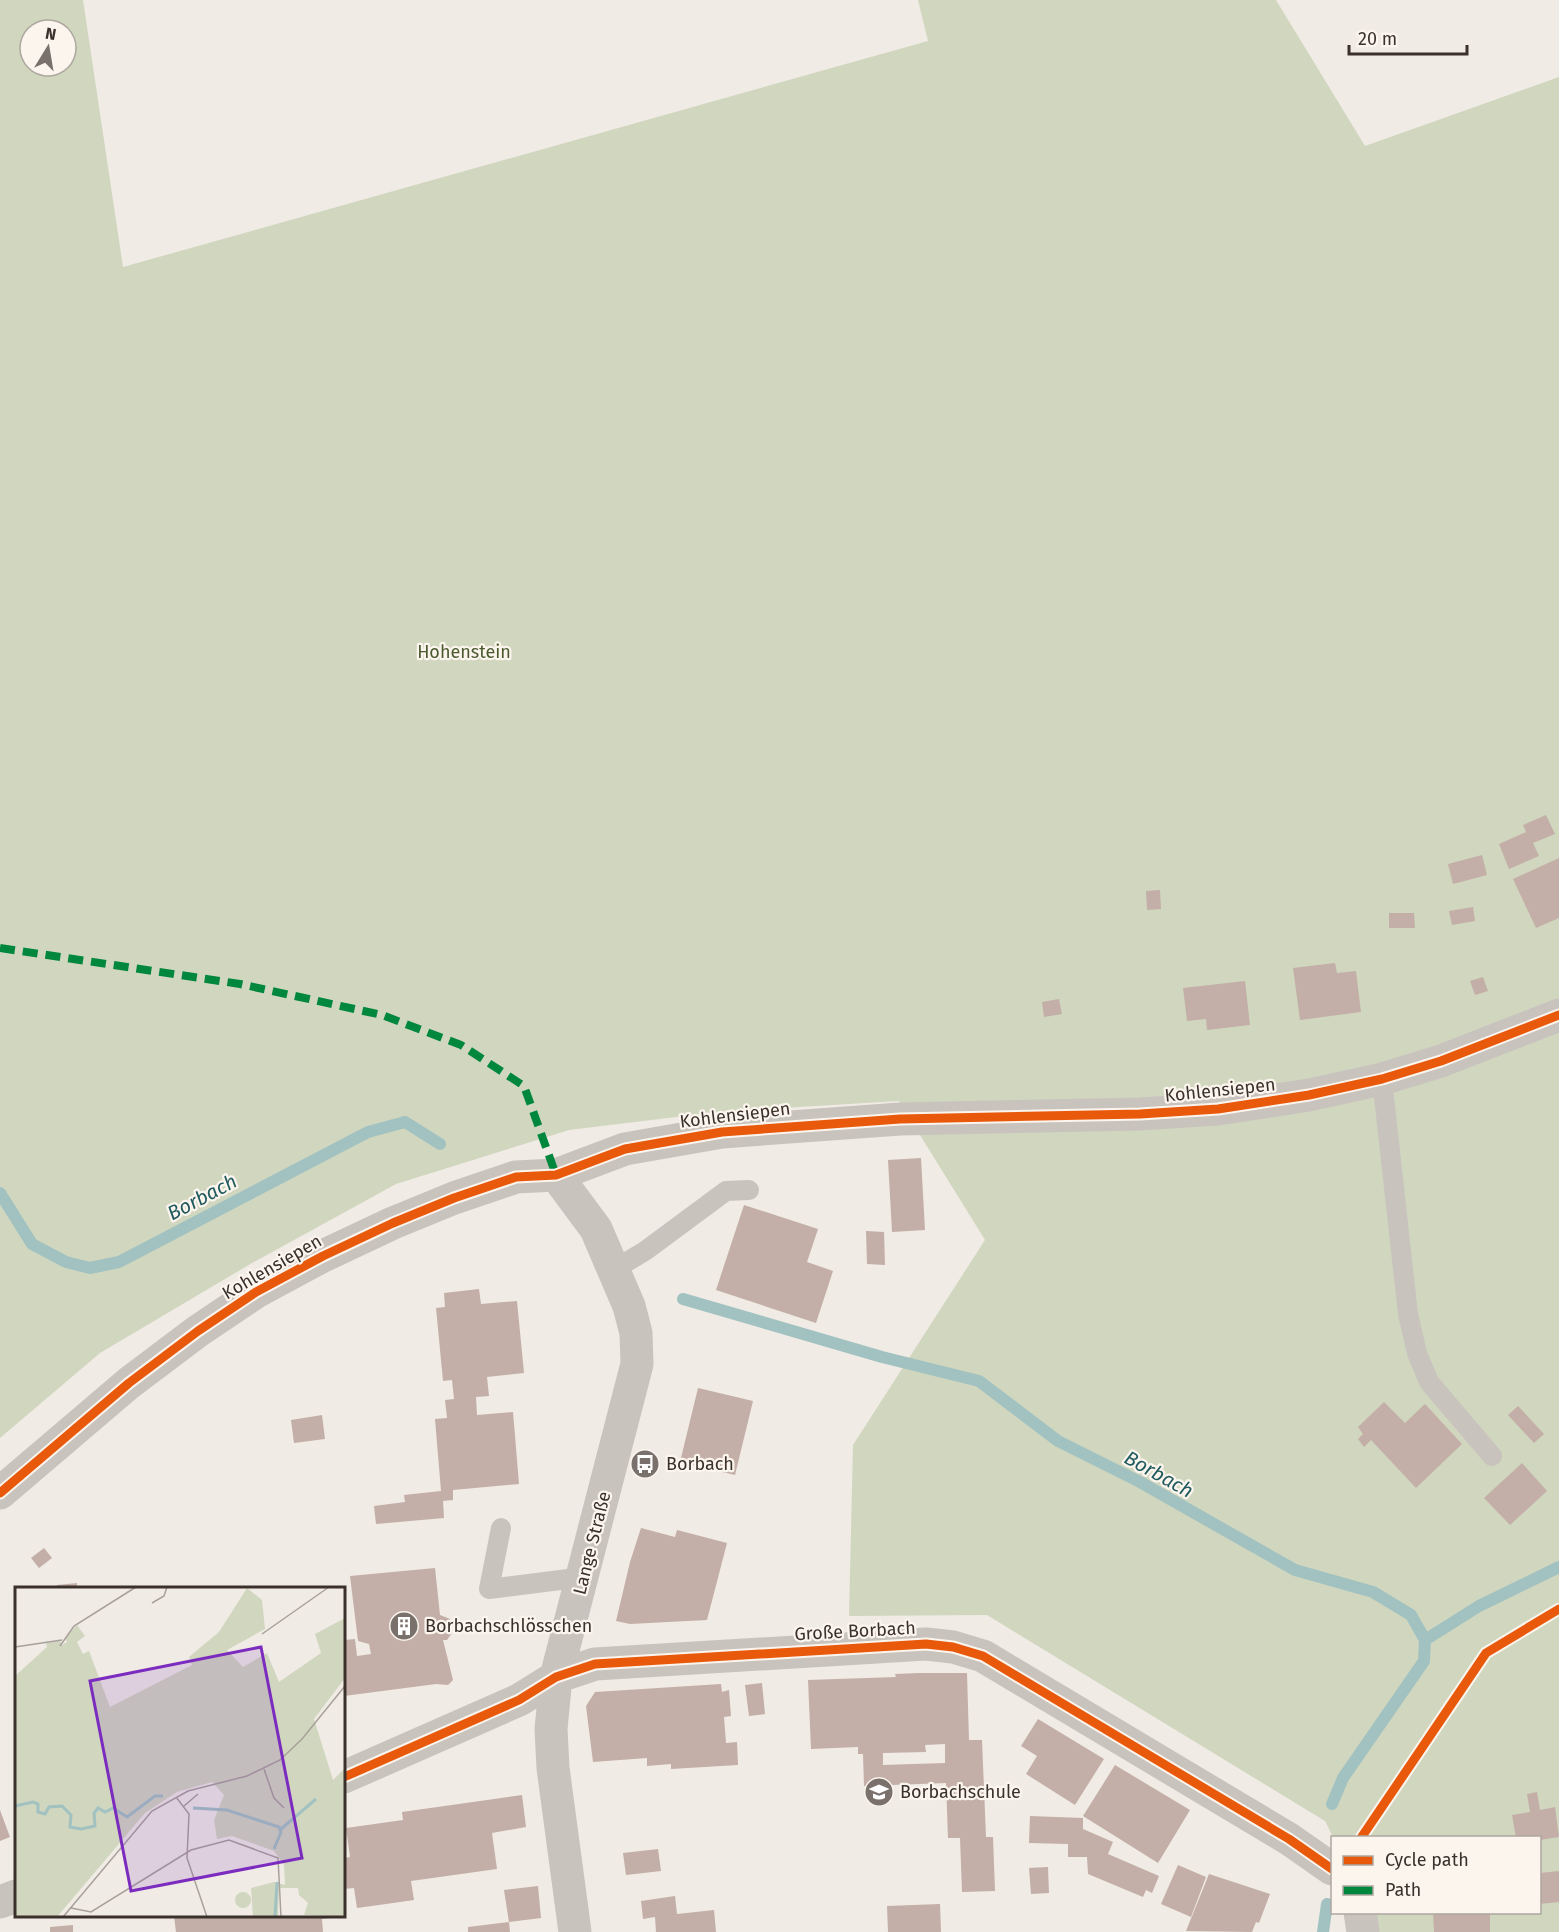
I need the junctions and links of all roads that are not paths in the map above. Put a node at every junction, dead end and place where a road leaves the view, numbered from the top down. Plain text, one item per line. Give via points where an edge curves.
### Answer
1 (1559, 1015) edge
2 (1382, 1079) junction
3 (556, 1174) junction
4 (749, 1190) dead end
5 (613, 1270) junction
6 (1492, 1456) dead end
7 (0, 1492) edge
8 (501, 1528) dead end
9 (584, 1577) junction
10 (556, 1677) junction
11 (345, 1777) edge
12 (1331, 1868) edge
13 (15, 1896) edge
14 (0, 1902) edge
15 (1360, 1914) edge
16 (575, 1932) edge
17 (1364, 1932) edge

1 - 2 street, Kohlensiepen via 1462,1054
2 - 3 street, Kohlensiepen via 1218,1109 889,1119 722,1132 625,1149
2 - 6 lane via 1408,1314 1417,1353 1429,1382
3 - 5 street, Lange Straße via 596,1229
3 - 7 street, Kohlensiepen via 516,1177 454,1198 323,1256 256,1292 129,1383
4 - 5 lane via 726,1191
5 - 9 street, Lange Straße via 634,1319 637,1364
8 - 9 lane via 489,1589
9 - 10 street, Lange Straße
10 - 11 street, Große Borbach via 519,1700
10 - 12 street, Große Borbach via 595,1664 883,1645 953,1647 982,1656
10 - 16 street, Lange Straße via 551,1729 553,1768
13 - 14 street
15 - 17 street

